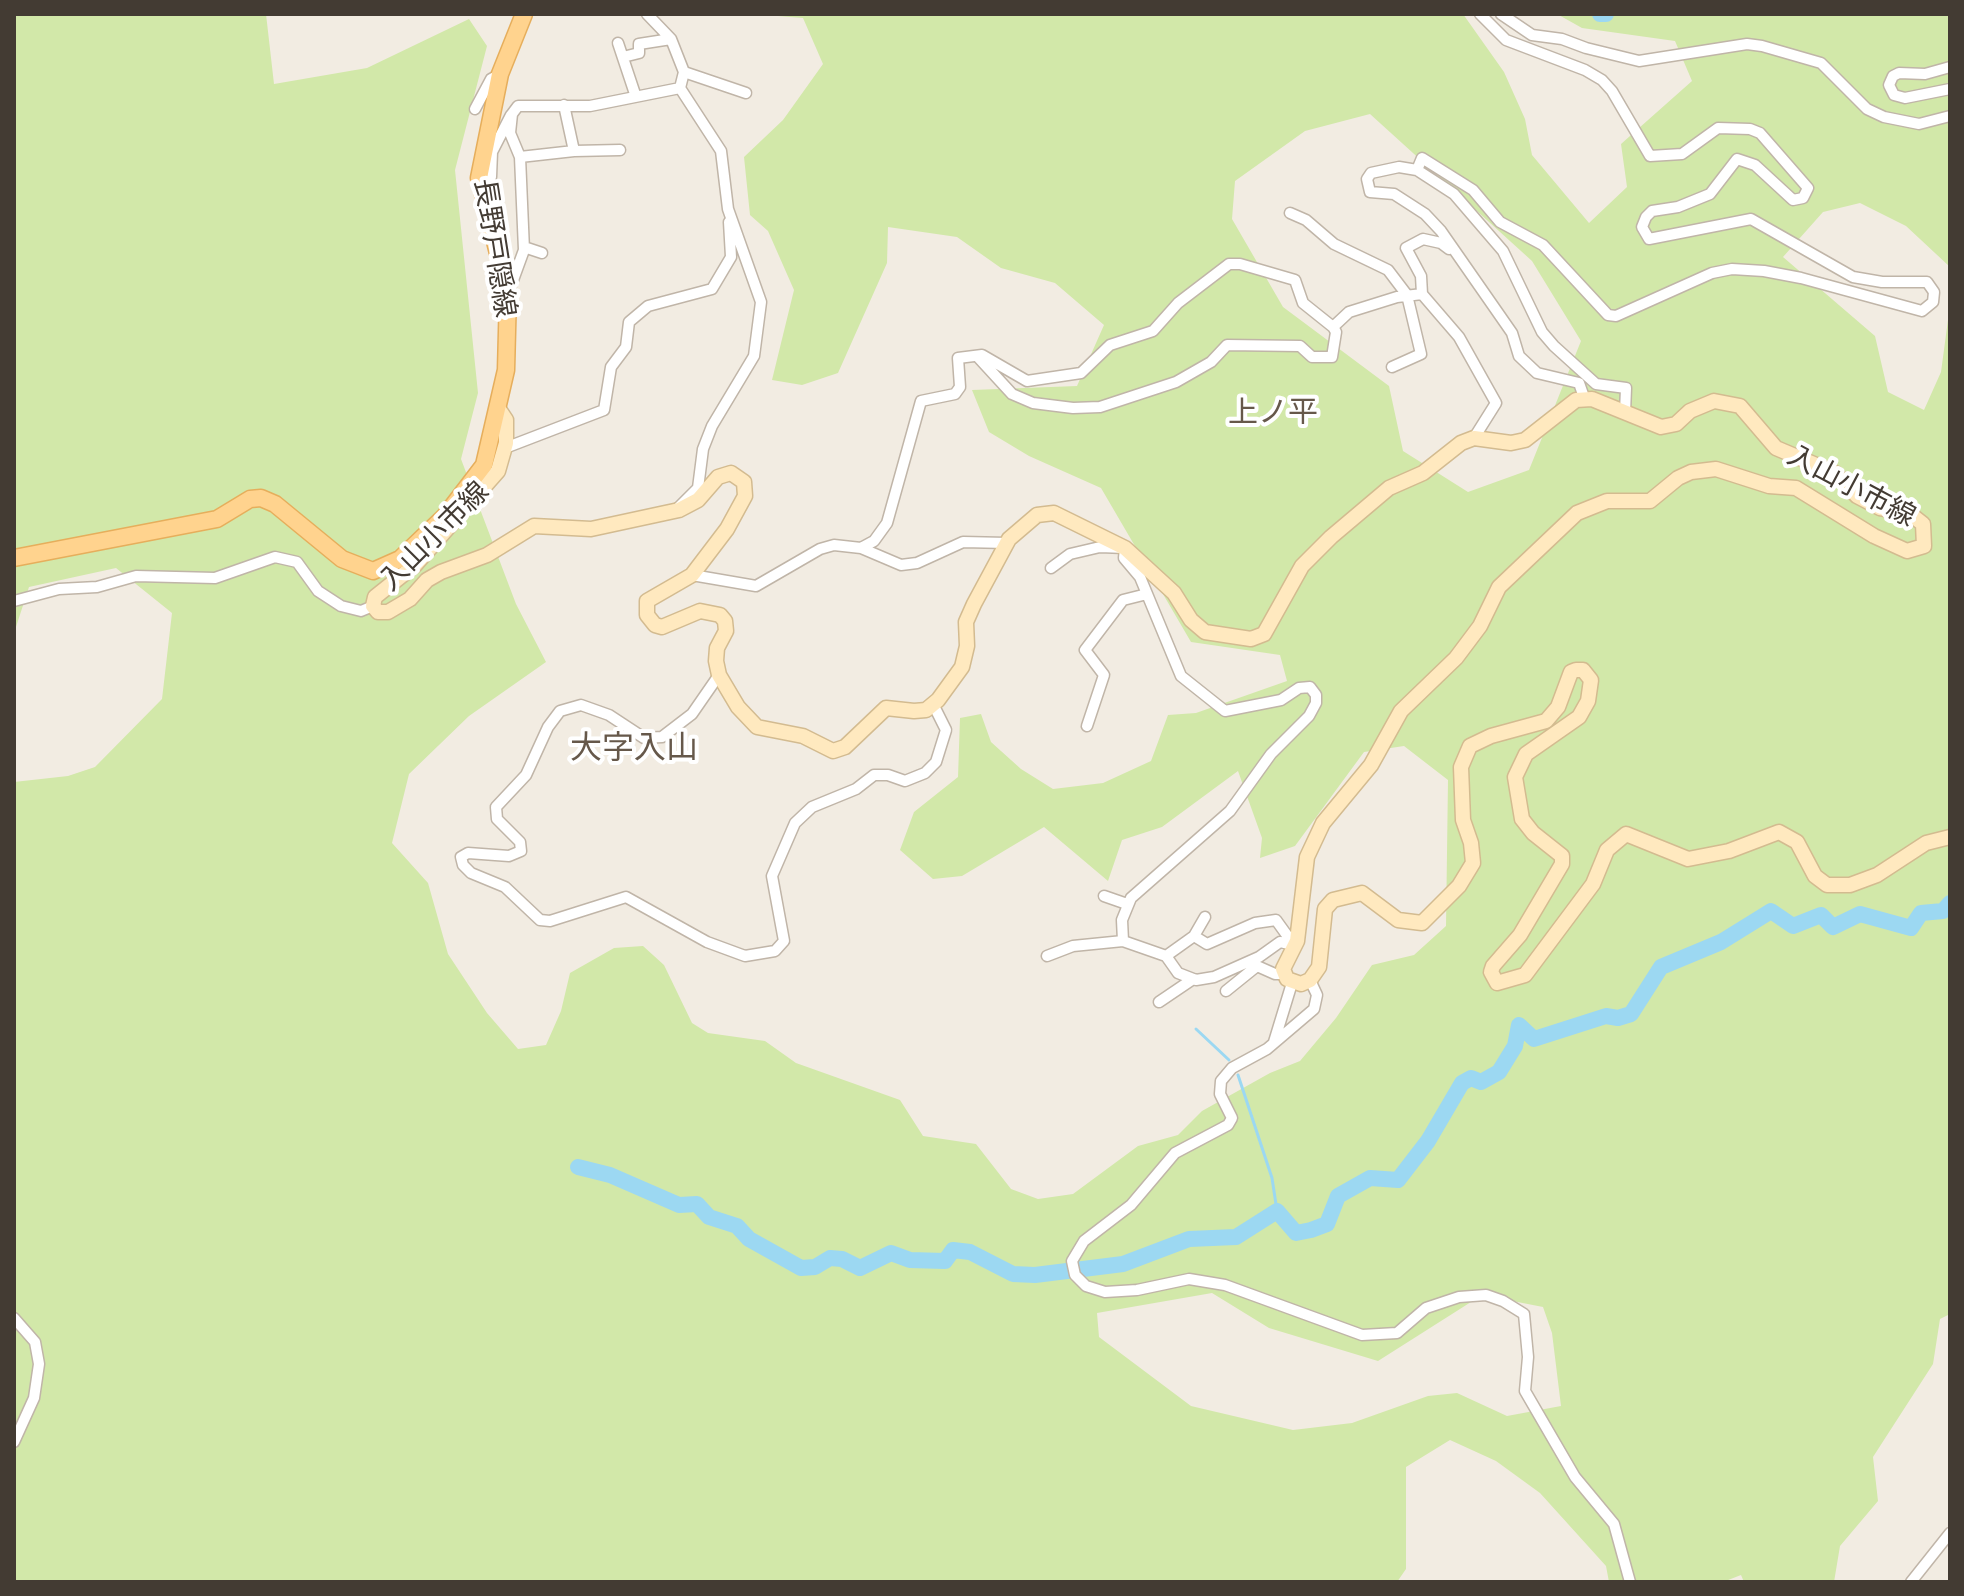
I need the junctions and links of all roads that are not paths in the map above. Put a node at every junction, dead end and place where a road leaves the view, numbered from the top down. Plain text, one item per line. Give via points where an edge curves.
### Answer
1 (524, 14) edge
2 (647, 14) edge
3 (1480, 14) edge
4 (1501, 14) edge
5 (671, 39) junction
6 (618, 43) dead end
7 (623, 57) junction
8 (1950, 67) edge
9 (684, 72) junction
10 (500, 74) junction
11 (680, 88) junction
12 (1950, 89) edge
13 (746, 93) dead end
14 (635, 94) junction
15 (564, 105) junction
16 (475, 109) dead end
17 (512, 114) junction
18 (1950, 116) edge
19 (620, 150) dead end
20 (574, 151) junction
21 (520, 157) junction
22 (1417, 170) junction
23 (481, 183) junction
24 (728, 209) junction
25 (1290, 213) dead end
26 (524, 247) junction
27 (1456, 250) junction
28 (542, 253) dead end
29 (508, 293) junction
30 (1422, 294) junction
31 (1407, 295) junction
32 (1333, 327) junction
33 (974, 353) junction
34 (1392, 367) dead end
35 (1585, 400) junction
36 (498, 408) junction
37 (1625, 413) junction
38 (1474, 438) junction
39 (505, 448) junction
40 (679, 510) junction
41 (1007, 543) junction
42 (861, 548) junction
43 (1125, 548) junction
44 (14, 558) edge
45 (1051, 568) dead end
46 (692, 575) junction
47 (1147, 594) junction
48 (14, 601) edge
49 (373, 606) junction
50 (719, 675) junction
51 (933, 704) junction
52 (1087, 726) dead end
53 (1950, 837) edge
54 (1104, 896) dead end
55 (1127, 904) junction
56 (1205, 917) dead end
57 (1194, 936) junction
58 (1123, 941) junction
59 (1294, 945) junction
60 (1047, 956) dead end
61 (1166, 956) junction
62 (1288, 978) junction
63 (1193, 979) junction
64 (1310, 980) junction
65 (1226, 991) dead end
66 (1159, 1002) dead end
67 (1273, 1044) junction
68 (14, 1318) edge
69 (14, 1442) edge
70 (1950, 1533) edge
71 (1630, 1582) edge
72 (1911, 1582) edge

1 - 10 main road, 長野戸隠線
2 - 5 street
3 - 22 street via 1506,40 1602,80 1650,156 1682,154 1718,128 1750,129 1760,133 1808,188 1803,198 1793,200 1755,165 1737,159 1710,194 1652,211 1642,227 1649,239 1751,219 1853,277 1927,282 1933,302 1922,311 1801,278 1732,269 1608,315 1543,245 1500,222 1473,190 1422,158
4 - 18 street via 1532,35 1639,61 1762,46 1821,63 1867,109 1884,117 1919,124
5 - 7 street via 639,44 639,53
5 - 9 street
6 - 7 street
7 - 14 street
8 - 12 street via 1925,74 1899,73 1889,85 1894,95 1905,98
9 - 11 street
9 - 13 street
10 - 16 street via 491,79
10 - 23 main road, 長野戸隠線 via 483,146
11 - 14 street
11 - 24 street via 721,151
14 - 15 street via 590,106
15 - 17 street via 526,104
15 - 20 street
17 - 21 street via 510,133
17 - 23 street via 492,152 491,177
19 - 20 street
20 - 21 street
21 - 26 street
22 - 27 street via 1399,167 1371,173 1370,192 1394,194 1425,214
22 - 37 street via 1454,194 1503,251 1554,346 1596,384 1626,388
23 - 29 main road, 長野戸隠線
24 - 39 street via 731,257 722,276 712,289 648,306 629,322 626,347 611,367 604,410
24 - 40 street via 761,302 754,356 712,426 698,488 678,505
25 - 31 street via 1334,244 1388,270
26 - 28 street
26 - 29 street
27 - 30 street via 1423,239 1406,248 1421,276
27 - 35 street via 1512,333 1519,356 1537,373 1579,383
29 - 36 main road, 長野戸隠線 via 508,348
30 - 31 street
30 - 38 street via 1459,337 1496,403
31 - 32 street via 1349,312
31 - 34 street via 1421,354
32 - 33 street via 1332,357 1312,357 1300,346 1227,345 1211,362 1176,382 1100,407 1033,403 1012,394
32 - 33 street via 1303,303 1295,280 1229,264 1178,303 1153,331 1110,345 1081,373 1027,381
33 - 42 street via 958,358 960,387 955,394 921,401 887,523
35 - 37 main road, 入山小市線
35 - 38 main road via 1565,406 1525,440
36 - 39 main road, 入山小市線 via 506,420
36 - 44 main road, 長野戸隠線 via 487,457 470,487 400,559 381,570 364,570 342,559 261,498 217,519
37 - 59 main road, 入山小市線 via 1661,427 1714,401 1740,406 1776,448 1835,473 1857,496 1880,508 1909,513 1923,524 1924,546 1907,551 1796,488 1769,486 1716,469 1678,478 1650,501 1607,501 1577,513 1499,587 1472,637 1401,711 1371,765 1323,823 1307,857
38 - 43 main road via 1423,473 1389,488 1331,537 1302,566 1264,634 1251,639 1205,632 1174,593
39 - 49 main road, 入山小市線 via 498,471 482,493 415,565 375,597
40 - 46 main road, 入山小市線 via 698,500 718,477 731,473 744,482 745,496 727,529
40 - 49 main road, 入山小市線 via 591,529 534,526 487,555 434,576 388,612
41 - 42 street via 963,542 908,565
41 - 43 main road via 1022,525 1046,512
41 - 51 main road via 966,622 962,667
42 - 46 street via 820,549 756,586
43 - 45 street via 1070,554
43 - 47 street via 1124,558
46 - 50 main road, 入山小市線 via 653,595 647,601 647,615 662,627 700,611 720,615 726,631 717,648
47 - 52 street via 1123,600 1085,650 1104,675
47 - 55 street via 1181,676 1225,711 1281,700 1310,687 1316,703 1230,811
48 - 49 street via 136,576 215,578 275,557 297,562 318,591 341,606 361,611
50 - 51 main road via 757,727 803,736 833,751 845,747 886,708 914,711
50 - 51 street via 692,714 662,737 644,738 609,715 581,705 560,711 531,768 496,807 497,819 516,837 521,851 509,856 468,853 461,857 463,865 505,887 540,920 626,897 707,942 745,956 775,951 783,945 783,933 773,869 795,823 812,807 856,789 874,775 905,781 925,773 936,762 946,730
53 - 64 main road via 1926,843 1877,875 1850,885 1827,885 1815,876 1797,842 1779,832 1688,859 1626,834 1607,850 1593,884 1525,975 1497,983 1493,966 1520,935 1562,864 1562,856 1522,819 1515,777 1526,754 1579,717 1591,680 1576,670 1546,721 1470,746 1461,767 1463,820 1473,863 1459,886 1422,923 1398,920 1362,893 1333,900 1325,909 1319,967
54 - 55 street
55 - 58 street
56 - 57 street
57 - 59 street via 1207,944 1255,923 1276,920
57 - 61 street
58 - 60 street via 1073,946
58 - 61 street
59 - 62 main road, 入山小市線 via 1286,957
59 - 63 street via 1280,942 1214,977
61 - 63 street via 1178,973
62 - 64 main road
62 - 65 street via 1257,966
62 - 67 street
63 - 66 street
64 - 67 street via 1317,995 1314,1009
67 - 71 street via 1232,1068 1221,1081 1220,1094 1232,1118 1228,1125 1175,1153 1131,1205 1084,1241 1072,1261 1075,1275 1086,1286 1105,1292 1189,1279 1225,1285 1362,1335 1397,1333 1426,1308 1459,1297 1486,1295 1503,1301 1524,1314 1525,1391 1575,1477 1614,1524
68 - 69 street via 35,1342 39,1364 34,1398
70 - 72 street

